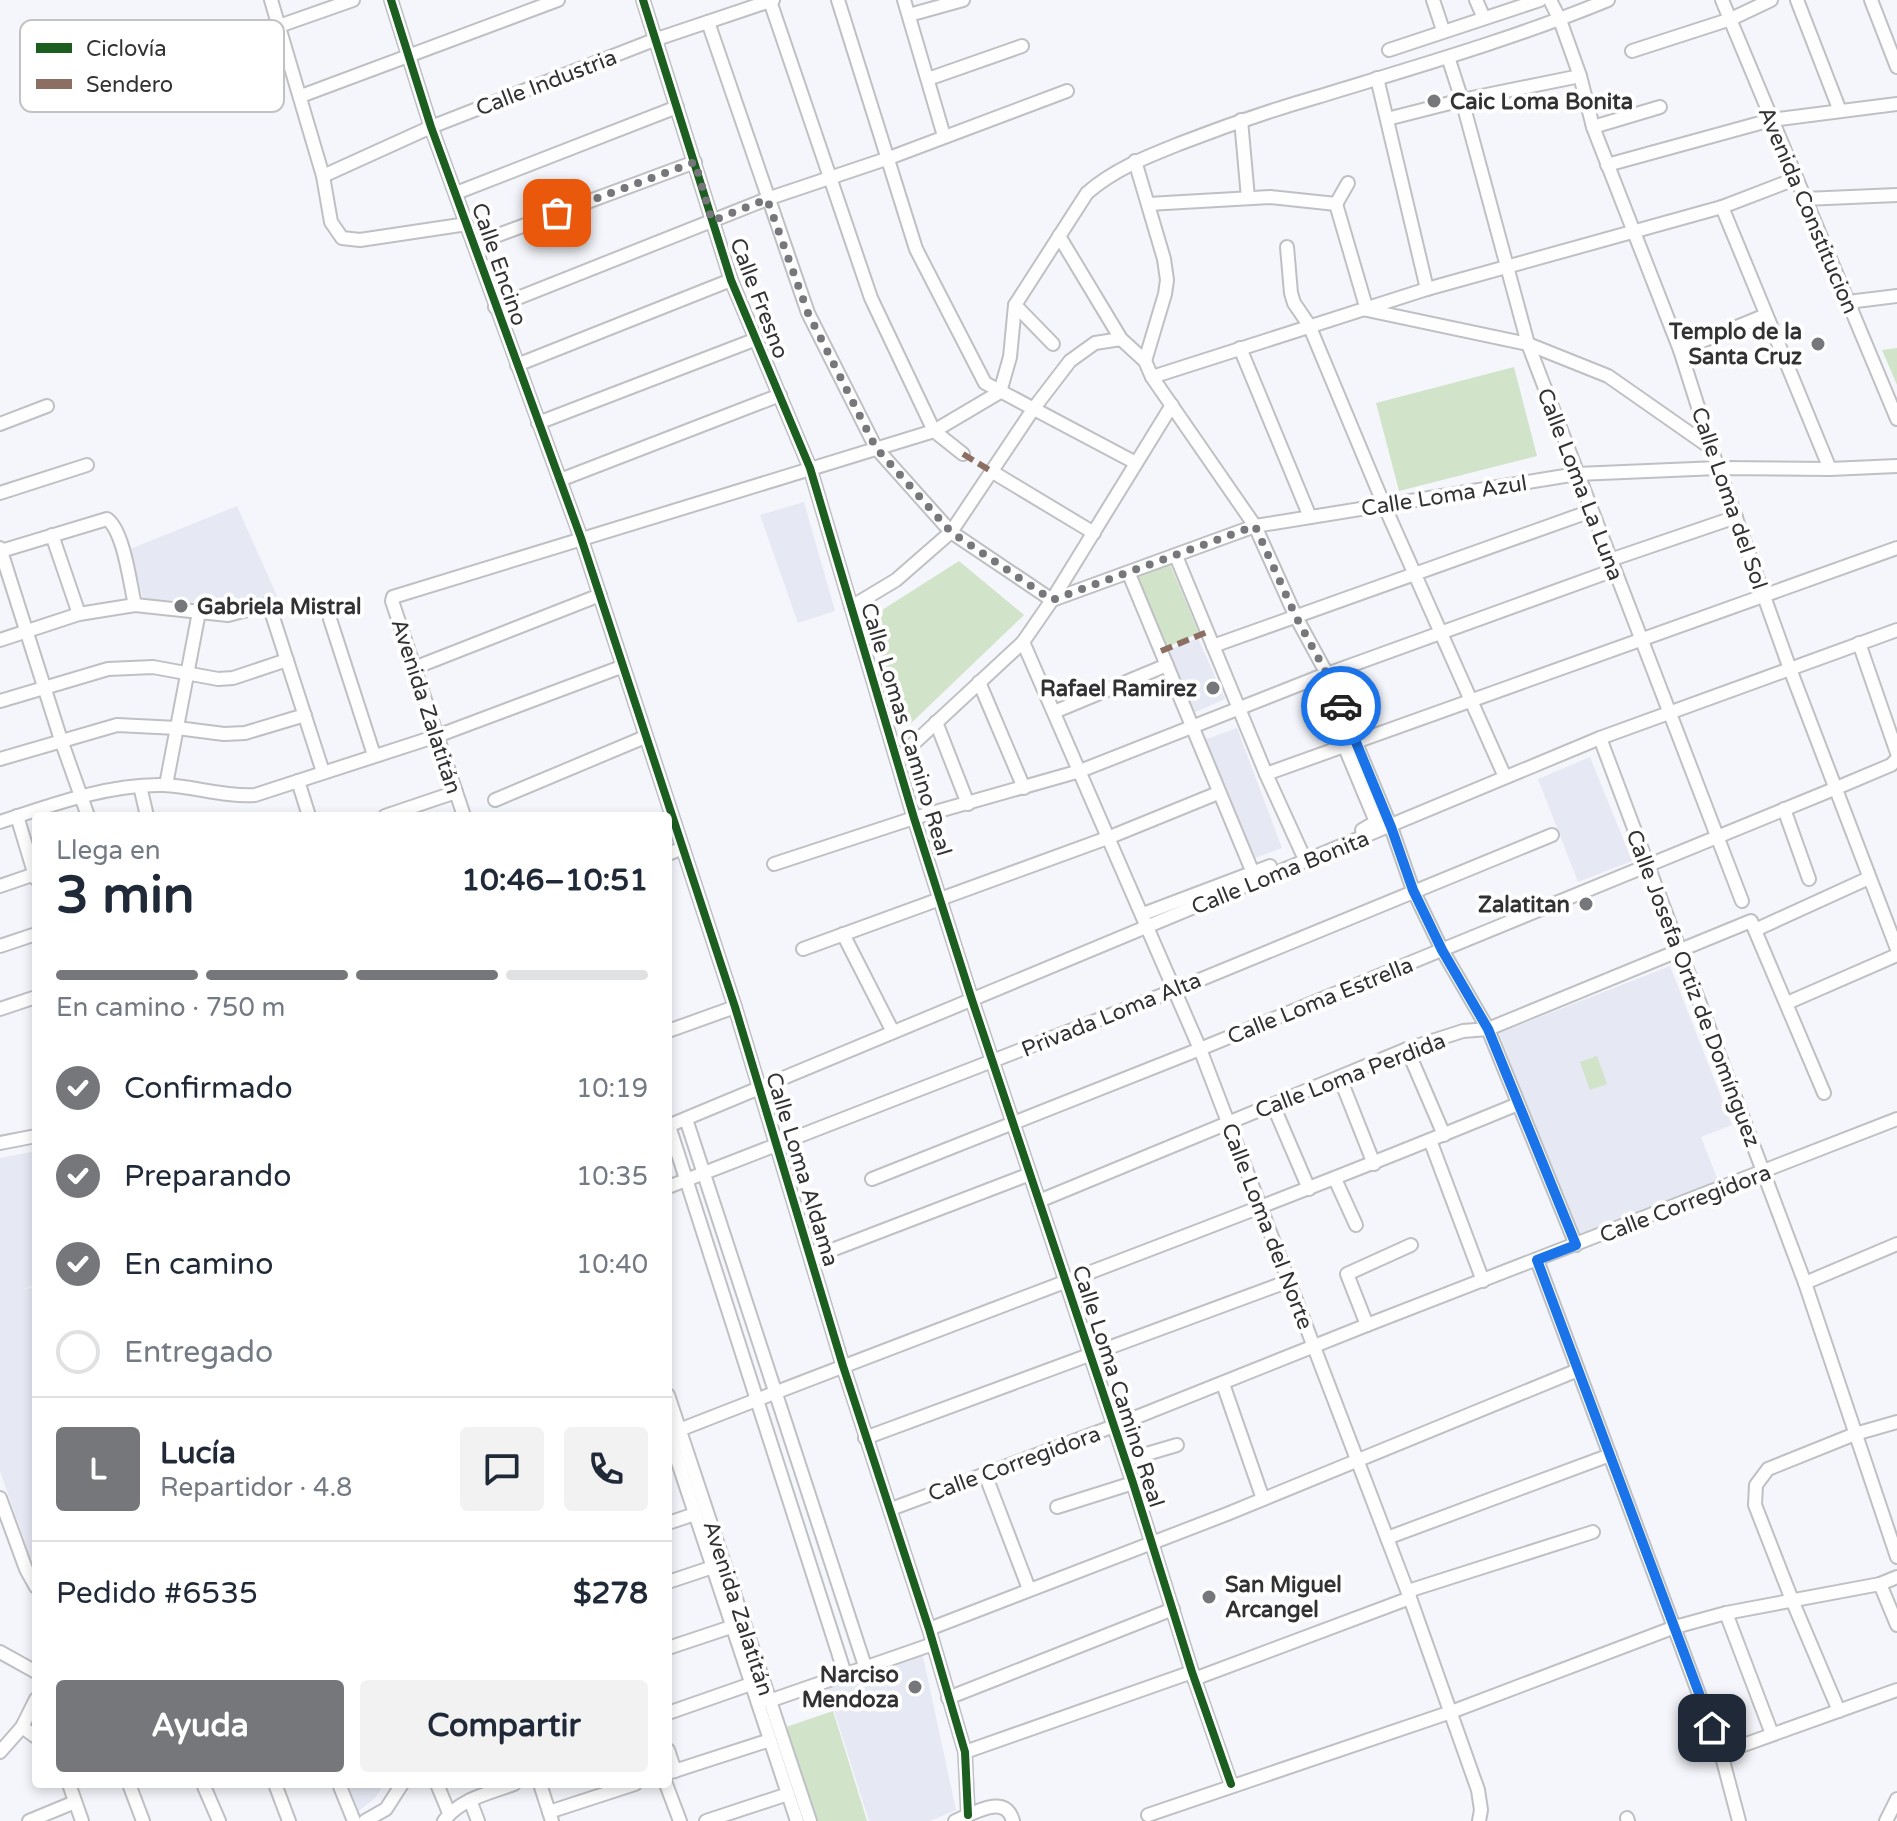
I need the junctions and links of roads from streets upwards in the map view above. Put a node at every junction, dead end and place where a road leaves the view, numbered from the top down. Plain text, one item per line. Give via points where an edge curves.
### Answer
1 (271, 0) edge
2 (353, 0) edge
3 (391, 0) edge
4 (558, 0) edge
5 (643, 0) edge
6 (838, 0) edge
7 (904, 0) edge
8 (963, 0) edge
9 (1433, 0) edge
10 (1476, 0) edge
11 (1540, 0) edge
12 (1550, 0) edge
13 (1608, 0) edge
14 (1722, 0) edge
15 (1771, 0) edge
16 (1797, 0) edge
17 (1871, 0) edge
18 (772, 1) edge
19 (909, 15) junction
20 (1484, 18) junction
21 (1731, 19) junction
22 (277, 20) edge
23 (1560, 20) junction
24 (708, 22) junction
25 (284, 24) edge
26 (1443, 30) junction
27 (654, 40) junction
28 (284, 42) edge
29 (1022, 46) dead end
30 (1389, 50) dead end
31 (1632, 51) dead end
32 (409, 55) junction
33 (1448, 57) junction
34 (1897, 67) edge
35 (1580, 76) junction
36 (1377, 78) junction
37 (928, 79) junction
38 (1067, 91) dead end
39 (301, 96) junction
40 (1462, 100) junction
41 (1897, 104) edge
42 (677, 107) junction
43 (1660, 107) dead end
44 (1840, 111) junction
45 (1387, 119) junction
46 (1241, 120) junction
47 (1771, 120) junction
48 (431, 127) junction
49 (1593, 127) junction
50 (944, 136) junction
51 (889, 158) junction
52 (1135, 161) junction
53 (695, 162) junction
54 (1607, 165) junction
55 (323, 176) junction
56 (829, 177) junction
57 (1795, 179) junction
58 (1348, 183) dead end
59 (456, 193) junction
60 (1897, 195) edge
61 (1248, 198) junction
62 (767, 199) junction
63 (1804, 199) junction
64 (1148, 204) junction
65 (1336, 204) junction
66 (1722, 207) junction
67 (712, 221) junction
68 (467, 224) junction
69 (1634, 232) junction
70 (1059, 236) junction
71 (474, 244) junction
72 (1287, 247) dead end
73 (1509, 267) junction
74 (731, 280) junction
75 (1427, 289) junction
76 (1897, 296) edge
77 (1848, 302) junction
78 (1015, 305) junction
79 (495, 307) junction
80 (1367, 310) junction
81 (1766, 315) junction
82 (1309, 325) junction
83 (1121, 339) junction
84 (754, 340) junction
85 (1053, 344) dead end
86 (1528, 344) junction
87 (1240, 348) junction
88 (1680, 350) junction
89 (1145, 361) junction
90 (517, 365) junction
91 (1152, 377) junction
92 (1000, 392) junction
93 (780, 395) junction
94 (1172, 405) junction
95 (47, 406) dead end
96 (1034, 408) junction
97 (1897, 419) edge
98 (538, 423) junction
99 (0, 424) edge
100 (934, 431) junction
101 (876, 448) junction
102 (1711, 448) junction
103 (963, 454) dead end
104 (1136, 463) junction
105 (87, 465) dead end
106 (1897, 466) edge
107 (810, 468) junction
108 (1718, 468) junction
109 (1830, 469) junction
110 (991, 471) junction
111 (1577, 474) junction
112 (560, 480) junction
113 (0, 493) edge
114 (1384, 505) junction
115 (1591, 511) junction
116 (1310, 517) junction
117 (1736, 517) junction
118 (1255, 526) junction
119 (951, 532) junction
120 (1094, 533) junction
121 (52, 535) junction
122 (581, 538) junction
123 (1897, 548) edge
124 (0, 550) edge
125 (1176, 556) junction
126 (1612, 565) junction
127 (4, 574) edge
128 (1129, 574) junction
129 (1415, 574) junction
130 (600, 595) junction
131 (1764, 596) junction
132 (1052, 600) junction
133 (135, 605) junction
134 (851, 607) junction
135 (199, 612) junction
136 (79, 614) junction
137 (1296, 617) junction
138 (330, 619) dead end
139 (1897, 630) edge
140 (26, 631) junction
141 (1441, 632) junction
142 (1641, 639) junction
143 (0, 640) edge
144 (1023, 642) junction
145 (1859, 643) junction
146 (1213, 646) junction
147 (287, 660) junction
148 (1167, 665) junction
149 (621, 667) junction
150 (414, 668) junction
151 (1790, 669) junction
152 (188, 672) junction
153 (1322, 676) junction
154 (979, 682) junction
155 (44, 687) junction
156 (1471, 700) junction
157 (0, 701) edge
158 (1238, 707) junction
159 (1670, 711) junction
160 (1054, 712) junction
161 (305, 715) junction
162 (936, 722) junction
163 (1192, 726) junction
164 (177, 728) junction
165 (437, 736) junction
166 (645, 737) junction
167 (1600, 738) junction
168 (61, 740) junction
169 (1350, 743) junction
170 (374, 755) junction
171 (1897, 756) edge
172 (0, 759) edge
173 (897, 759) junction
174 (1080, 771) junction
175 (323, 772) junction
176 (1266, 774) junction
177 (1505, 777) junction
178 (298, 781) junction
179 (166, 785) junction
180 (140, 786) junction
181 (1024, 788) junction
182 (1834, 789) junction
183 (456, 792) junction
184 (1218, 793) junction
185 (82, 797) junction
186 (495, 800) dead end
187 (968, 804) junction
188 (1784, 809) junction
189 (87, 812) edge
190 (146, 812) edge
191 (308, 812) edge
192 (397, 812) edge
193 (463, 812) edge
194 (671, 812) edge
195 (17, 816) junction
196 (672, 816) edge
197 (914, 818) junction
198 (0, 822) edge
199 (1391, 827) junction
200 (1552, 835) dead end
201 (1718, 835) junction
202 (1110, 837) junction
203 (683, 848) junction
204 (672, 852) edge
205 (1302, 853) junction
206 (774, 864) dead end
207 (1646, 866) junction
208 (32, 867) edge
209 (1253, 873) junction
210 (32, 878) edge
211 (1869, 878) junction
212 (1809, 879) dead end
213 (0, 886) edge
214 (1413, 890) junction
215 (941, 897) junction
216 (1742, 901) dead end
217 (1145, 920) junction
218 (1753, 926) junction
219 (843, 934) junction
220 (32, 935) edge
221 (0, 946) edge
222 (803, 949) dead end
223 (1442, 950) junction
224 (1681, 951) junction
225 (1897, 952) edge
226 (1175, 990) junction
227 (32, 998) edge
228 (972, 1000) junction
229 (1787, 1003) junction
230 (735, 1007) junction
231 (0, 1009) edge
232 (1488, 1029) junction
233 (672, 1030) edge
234 (893, 1032) junction
235 (1200, 1049) junction
236 (1407, 1049) junction
237 (992, 1062) junction
238 (1340, 1078) junction
239 (760, 1088) junction
240 (1824, 1093) dead end
241 (1518, 1104) junction
242 (1273, 1105) junction
243 (686, 1119) junction
244 (1897, 1119) edge
245 (1014, 1123) junction
246 (1228, 1123) junction
247 (672, 1124) edge
248 (1444, 1135) junction
249 (32, 1136) edge
250 (672, 1138) edge
251 (1, 1140) edge
252 (1430, 1140) junction
253 (776, 1144) junction
254 (1374, 1164) junction
255 (1764, 1172) junction
256 (703, 1173) junction
257 (1030, 1174) junction
258 (872, 1179) dead end
259 (1335, 1179) junction
260 (686, 1180) junction
261 (672, 1185) edge
262 (1309, 1189) junction
263 (1039, 1201) junction
264 (1261, 1209) junction
265 (1356, 1225) dead end
266 (1897, 1244) edge
267 (1411, 1245) dead end
268 (1576, 1245) junction
269 (811, 1258) junction
270 (1537, 1260) junction
271 (1289, 1281) junction
272 (1483, 1281) junction
273 (1065, 1283) junction
274 (1805, 1283) junction
275 (1367, 1325) junction
276 (1314, 1346) junction
277 (1090, 1356) junction
278 (843, 1366) junction
279 (1578, 1370) junction
280 (1223, 1384) junction
281 (775, 1391) junction
282 (756, 1398) junction
283 (1897, 1422) edge
284 (1114, 1426) junction
285 (672, 1432) edge
286 (1855, 1434) junction
287 (865, 1438) junction
288 (1177, 1445) dead end
289 (1610, 1455) junction
290 (1126, 1460) junction
291 (673, 1461) edge
292 (1357, 1461) junction
293 (985, 1474) junction
294 (1133, 1483) junction
295 (0, 1498) edge
296 (1263, 1499) junction
297 (1057, 1507) dead end
298 (891, 1509) junction
299 (695, 1514) junction
300 (672, 1522) edge
301 (5, 1531) edge
302 (1593, 1532) dead end
303 (1387, 1538) junction
304 (1151, 1542) junction
305 (1897, 1557) edge
306 (713, 1567) junction
307 (1897, 1577) edge
308 (32, 1580) edge
309 (672, 1581) edge
310 (1880, 1584) junction
311 (1029, 1589) junction
312 (1409, 1594) junction
313 (1792, 1600) junction
314 (1173, 1609) junction
315 (1726, 1613) junction
316 (738, 1625) junction
317 (1897, 1625) edge
318 (1675, 1627) junction
319 (929, 1629) junction
320 (933, 1644) junction
321 (672, 1647) edge
322 (0, 1652) edge
323 (865, 1666) junction
324 (32, 1670) edge
325 (845, 1674) junction
326 (1193, 1675) junction
327 (751, 1684) junction
328 (1897, 1690) edge
329 (948, 1698) junction
330 (769, 1701) junction
331 (32, 1707) edge
332 (1839, 1711) junction
333 (672, 1712) edge
334 (1451, 1712) junction
335 (22, 1727) junction
336 (32, 1734) edge
337 (1772, 1734) junction
338 (770, 1740) junction
339 (0, 1752) edge
340 (965, 1752) junction
341 (1721, 1753) junction
342 (672, 1772) edge
343 (1231, 1784) junction
344 (70, 1788) edge
345 (131, 1788) edge
346 (205, 1788) edge
347 (277, 1788) edge
348 (341, 1788) edge
349 (399, 1788) edge
350 (438, 1788) edge
351 (503, 1788) edge
352 (541, 1788) edge
353 (625, 1788) edge
354 (668, 1788) edge
355 (788, 1794) junction
356 (1897, 1799) edge
357 (470, 1800) junction
358 (75, 1802) junction
359 (968, 1815) junction
360 (1148, 1815) dead end
361 (447, 1817) edge
362 (551, 1817) edge
363 (730, 1817) edge
364 (29, 1821) edge
365 (82, 1821) edge
366 (143, 1821) edge
367 (219, 1821) edge
368 (289, 1821) edge
369 (354, 1821) edge
370 (365, 1821) edge
371 (478, 1821) edge
372 (680, 1821) edge
373 (706, 1821) edge
374 (797, 1821) edge
375 (810, 1821) edge
376 (955, 1821) edge
377 (1013, 1821) edge
378 (1479, 1821) edge
379 (1739, 1821) edge
380 (1886, 1821) edge

1 - 22 street
2 - 25 street
3 - 32 street, Calle Encino
4 - 32 street
5 - 27 street, Calle Fresno
6 - 51 street
7 - 19 street
8 - 19 street
9 - 26 street
10 - 20 street
11 - 20 street
12 - 23 street, Calle Loma del Sol
13 - 23 street
14 - 21 street, Avenida Constitucion
15 - 21 street
16 - 44 street
17 - 34 street
18 - 24 street, Calle Industria
18 - 56 street
19 - 37 street
20 - 26 street
21 - 31 street
21 - 47 street, Avenida Constitucion
23 - 33 street
23 - 35 street, Calle Loma del Sol
24 - 27 street, Calle Industria
24 - 62 street
26 - 30 street
27 - 42 street, Calle Fresno
27 - 48 street, Calle Industria
28 - 39 street
29 - 37 street
32 - 39 street
32 - 48 street, Calle Encino
33 - 36 street
33 - 40 street, Calle Loma La Luna
35 - 40 street
35 - 49 street, Calle Loma del Sol
36 - 45 street
36 - 46 street
37 - 50 street
38 - 50 street
39 - 55 street
40 - 45 street
40 - 73 street, Calle Loma La Luna
41 - 44 street
42 - 53 street, Calle Fresno
42 - 59 street
43 - 49 street
44 - 47 street
45 - 75 street
46 - 52 street
46 - 61 street
47 - 54 street
47 - 57 street, Avenida Constitucion
48 - 55 street, Calle Industria
48 - 59 street, Calle Encino
49 - 54 street, Calle Loma del Sol
50 - 51 street
51 - 56 street
51 - 92 street via 916,249 985,383
52 - 64 street
52 - 70 street via 1087,193
53 - 67 street, Calle Fresno
53 - 71 street
54 - 69 street, Calle Loma del Sol
55 - 68 street via 331,222 342,238
56 - 62 street
56 - 100 street via 871,298
57 - 63 street, Avenida Constitucion
57 - 66 street
58 - 65 street
59 - 68 street, Calle Encino
60 - 63 street
61 - 64 street
61 - 65 street
62 - 67 street
62 - 101 street via 808,313
63 - 77 street, Avenida Constitucion
64 - 89 street via 1167,280
65 - 80 street
66 - 69 street
66 - 81 street
67 - 74 street, Calle Fresno
67 - 79 street
68 - 71 street, Calle Encino
69 - 73 street
69 - 88 street, Calle Loma del Sol
70 - 78 street
70 - 83 street
71 - 79 street, Calle Encino
72 - 82 street via 1291,293
73 - 75 street
73 - 86 street, Calle Loma La Luna
74 - 84 street, Calle Fresno
74 - 90 street
75 - 80 street
76 - 77 street
77 - 97 street, Avenida Constitucion
78 - 85 street
78 - 92 street
79 - 90 street, Calle Encino
80 - 82 street
80 - 86 street
81 - 88 street
81 - 109 street
82 - 87 street
82 - 114 street
83 - 89 street
83 - 96 street via 1095,343 1070,361
84 - 93 street, Calle Fresno
84 - 98 street
86 - 102 street via 1608,376
86 - 111 street, Calle Loma La Luna
87 - 91 street
87 - 116 street
88 - 102 street, Calle Loma del Sol
89 - 91 street
90 - 98 street, Calle Encino
91 - 94 street
92 - 96 street
92 - 100 street
93 - 107 street, Calle Fresno
93 - 112 street
94 - 104 street
94 - 118 street
95 - 99 street
96 - 104 street
96 - 110 street
98 - 112 street, Calle Encino
100 - 101 street
100 - 103 street
101 - 107 street
101 - 119 street
102 - 108 street, Calle Loma del Sol
104 - 120 street
105 - 113 street
106 - 109 street, Calle Loma Azul
107 - 122 street
107 - 134 street, Calle Lomas Camino Real
108 - 109 street, Calle Loma Azul
108 - 111 street, Calle Loma Azul
108 - 117 street, Calle Loma del Sol
110 - 119 street
110 - 120 street
111 - 114 street, Calle Loma Azul
111 - 115 street, Calle Loma La Luna
112 - 122 street, Calle Encino
114 - 116 street, Calle Loma Azul
114 - 129 street
115 - 126 street, Calle Loma La Luna
115 - 129 street
116 - 118 street, Calle Loma Azul
117 - 126 street
117 - 131 street, Calle Loma del Sol
118 - 125 street, Calle Loma Azul
118 - 137 street
119 - 132 street
119 - 134 street via 896,580
120 - 132 street
121 - 124 street
121 - 133 street via 107,519 113,523
121 - 136 street
122 - 130 street, Calle Loma Aldama
122 - 150 street, Avenida Zalatitán via 393,597
123 - 131 street
124 - 127 street
125 - 128 street, Calle Loma Azul
125 - 146 street
126 - 141 street
126 - 142 street, Calle Loma La Luna
127 - 140 street
128 - 132 street, Calle Loma Azul
128 - 148 street
129 - 137 street
129 - 141 street
130 - 149 street, Calle Loma Aldama
130 - 150 street
131 - 142 street
131 - 151 street, Calle Loma del Sol
132 - 144 street
133 - 135 street
133 - 136 street
134 - 173 street, Calle Lomas Camino Real
135 - 147 street via 228,615 266,605
135 - 152 street
136 - 140 street
137 - 146 street
137 - 153 street
138 - 170 street
139 - 145 street, Calle Loma Bonita
140 - 143 street
140 - 155 street
141 - 153 street
141 - 156 street
142 - 156 street
142 - 159 street, Calle Loma La Luna
144 - 154 street
144 - 160 street, Calle Loma del Norte
145 - 151 street, Calle Loma Bonita
145 - 171 street
146 - 158 street
147 - 152 street via 233,678
147 - 161 street
148 - 160 street
148 - 163 street
149 - 165 street
149 - 166 street, Calle Loma Aldama
150 - 165 street, Avenida Zalatitán
151 - 159 street, Calle Loma Bonita
151 - 182 street, Calle Loma del Sol
152 - 155 street via 130,666
152 - 164 street
153 - 158 street
153 - 169 street
154 - 162 street
154 - 181 street
155 - 157 street
155 - 168 street
156 - 169 street
156 - 177 street
158 - 163 street
158 - 176 street
159 - 167 street, Calle Loma Bonita
159 - 201 street, Calle Loma La Luna
160 - 174 street, Calle Loma del Norte
161 - 164 street via 245,733
161 - 175 street
162 - 173 street
162 - 187 street
163 - 174 street
163 - 184 street
164 - 168 street via 117,725
164 - 179 street
165 - 170 street
165 - 183 street, Avenida Zalatitán
166 - 186 street
166 - 194 street, Calle Loma Aldama
167 - 177 street, Calle Loma Bonita
167 - 207 street, Calle Josefa Ortiz de Domínguez
168 - 172 street
168 - 185 street
169 - 176 street
169 - 199 street
169 - 205 street via 1376,822
170 - 175 street
171 - 182 street, Calle Loma Estrella via 1891,765
173 - 197 street, Calle Lomas Camino Real
174 - 181 street
174 - 202 street, Calle Loma del Norte
175 - 178 street
176 - 205 street
177 - 199 street, Calle Loma Bonita
178 - 179 street via 237,796
178 - 191 street
179 - 180 street
180 - 185 street
180 - 190 street
181 - 187 street
182 - 188 street, Calle Loma Estrella
182 - 211 street, Calle Loma del Sol
183 - 192 street
183 - 193 street, Avenida Zalatitán
184 - 202 street
184 - 209 street
185 - 189 street
185 - 195 street
187 - 197 street
188 - 201 street, Calle Loma Estrella
188 - 212 street
195 - 198 street
195 - 208 street
196 - 203 street, Calle Loma Aldama
197 - 206 street
197 - 215 street, Calle Lomas Camino Real
199 - 214 street
199 - 217 street, Calle Loma Bonita
200 - 214 street, Privada Loma Alta
201 - 207 street, Calle Loma Estrella
201 - 216 street, Calle Loma La Luna
202 - 215 street
202 - 217 street, Calle Loma del Norte
203 - 204 street
203 - 230 street, Calle Loma Aldama
205 - 209 street
207 - 223 street, Calle Loma Estrella
207 - 224 street, Calle Josefa Ortiz de Domínguez
209 - 217 street
210 - 213 street
211 - 218 street, Calle Loma Perdida
211 - 225 street, Calle Loma del Sol
214 - 223 street
214 - 226 street, Privada Loma Alta
215 - 219 street
215 - 228 street, Calle Lomas Camino Real
217 - 226 street, Calle Loma del Norte
217 - 228 street, Calle Loma Bonita
218 - 224 street, Calle Loma Perdida
218 - 229 street
219 - 222 street
219 - 234 street
220 - 221 street
223 - 232 street
223 - 235 street, Calle Loma Estrella
224 - 232 street, Calle Loma Perdida
224 - 255 street, Calle Josefa Ortiz de Domínguez
225 - 229 street
226 - 235 street, Calle Loma del Norte
226 - 237 street, Privada Loma Alta
227 - 231 street
228 - 234 street, Calle Loma Bonita
228 - 237 street, Calle Loma Camino Real
229 - 240 street
230 - 233 street
230 - 239 street, Calle Loma Aldama
232 - 236 street, Calle Loma Perdida via 1463,1031
232 - 241 street
234 - 239 street, Calle Loma Bonita
235 - 245 street, Calle Loma Estrella
235 - 246 street, Calle Loma del Norte
236 - 238 street, Calle Loma Perdida
236 - 248 street
237 - 245 street, Calle Loma Camino Real
237 - 253 street, Privada Loma Alta
238 - 242 street, Calle Loma Perdida
238 - 254 street
239 - 243 street, Calle Loma Bonita
239 - 253 street, Calle Loma Aldama
241 - 248 street
241 - 268 street
242 - 246 street, Calle Loma Perdida
242 - 262 street
243 - 247 street, Calle Loma Bonita
243 - 256 street
244 - 255 street, Calle Corregidora
245 - 257 street, Calle Loma Camino Real
245 - 258 street, Calle Loma Estrella
246 - 263 street, Calle Loma Perdida
246 - 264 street, Calle Loma del Norte
248 - 252 street
249 - 251 street
250 - 260 street
252 - 254 street
252 - 272 street
253 - 256 street, Privada Loma Alta
253 - 269 street, Calle Loma Aldama
254 - 259 street
255 - 268 street, Calle Corregidora
255 - 274 street, Calle Josefa Ortiz de Domínguez
256 - 260 street, Privada Loma Alta
256 - 281 street
257 - 263 street, Calle Loma Camino Real
257 - 269 street
259 - 262 street
259 - 265 street
260 - 261 street, Privada Loma Alta
260 - 282 street
262 - 264 street
263 - 273 street, Calle Loma Camino Real
264 - 271 street, Calle Loma del Norte
264 - 273 street
266 - 274 street
267 - 275 street via 1347,1274
268 - 270 street, Calle Corregidora
269 - 278 street, Calle Loma Aldama
270 - 272 street, Calle Corregidora
270 - 279 street
271 - 276 street, Calle Loma del Norte
271 - 277 street
272 - 275 street, Calle Corregidora
273 - 277 street, Calle Loma Camino Real
273 - 278 street
274 - 286 street, Calle Josefa Ortiz de Domínguez
275 - 276 street, Calle Corregidora
276 - 280 street, Calle Corregidora
276 - 292 street, Calle Loma del Norte
277 - 284 street, Calle Loma Camino Real
277 - 287 street
278 - 281 street
278 - 287 street, Calle Loma Aldama
279 - 289 street
279 - 292 street
280 - 284 street, Calle Corregidora
280 - 296 street
281 - 282 street
281 - 323 street
282 - 285 street
282 - 325 street
283 - 286 street
284 - 290 street, Calle Loma Camino Real
284 - 293 street, Calle Corregidora
285 - 291 street, Avenida Zalatitán
285 - 316 street, Avenida Zalatitán
286 - 305 street, Calle Josefa Ortiz de Domínguez
286 - 313 street via 1768,1469 1756,1485 1755,1505
287 - 298 street, Calle Loma Aldama
288 - 290 street
289 - 303 street
289 - 318 street
290 - 294 street, Calle Loma Camino Real
291 - 299 street, Avenida Zalatitán
292 - 296 street
292 - 303 street, Calle Loma del Norte
293 - 298 street, Calle Corregidora
293 - 311 street
294 - 297 street
294 - 304 street, Calle Loma Camino Real
295 - 301 street
296 - 304 street
298 - 319 street, Calle Loma Aldama
299 - 300 street
299 - 306 street, Avenida Zalatitán
301 - 308 street
302 - 312 street
303 - 312 street, Calle Loma del Norte
304 - 311 street
304 - 314 street, Calle Loma Camino Real
306 - 309 street
306 - 316 street, Avenida Zalatitán
307 - 310 street
310 - 313 street
310 - 317 street
311 - 319 street
312 - 326 street
312 - 334 street, Calle Loma del Norte
313 - 315 street
313 - 332 street
314 - 326 street, Calle Loma Camino Real
314 - 329 street
315 - 318 street
315 - 337 street
316 - 321 street
316 - 327 street, Avenida Zalatitán
316 - 330 street, Avenida Zalatitán
318 - 334 street
318 - 341 street
319 - 320 street, Calle Loma Aldama
320 - 323 street
320 - 329 street, Calle Loma Aldama
322 - 324 street
323 - 325 street
325 - 330 street
326 - 340 street
326 - 343 street, Calle Loma Camino Real
327 - 333 street
327 - 338 street, Avenida Zalatitán
328 - 332 street
329 - 340 street, Calle Loma Aldama
330 - 375 street, Avenida Zalatitán
331 - 335 street
332 - 337 street
334 - 343 street
334 - 378 street, Calle Loma del Norte via 1478,1790
335 - 336 street
335 - 339 street
337 - 341 street
338 - 342 street
338 - 355 street, Avenida Zalatitán
340 - 359 street, Calle Loma Aldama
341 - 379 street
343 - 360 street
344 - 358 street
345 - 366 street
346 - 367 street
347 - 368 street
348 - 369 street
349 - 370 street via 386,1809
350 - 361 street
351 - 357 street
352 - 362 street
353 - 362 street
354 - 372 street
355 - 363 street
355 - 374 street, Avenida Zalatitán
356 - 380 street
357 - 361 street
357 - 371 street
358 - 364 street
358 - 365 street
359 - 376 street
359 - 377 street via 1005,1806
363 - 373 street

